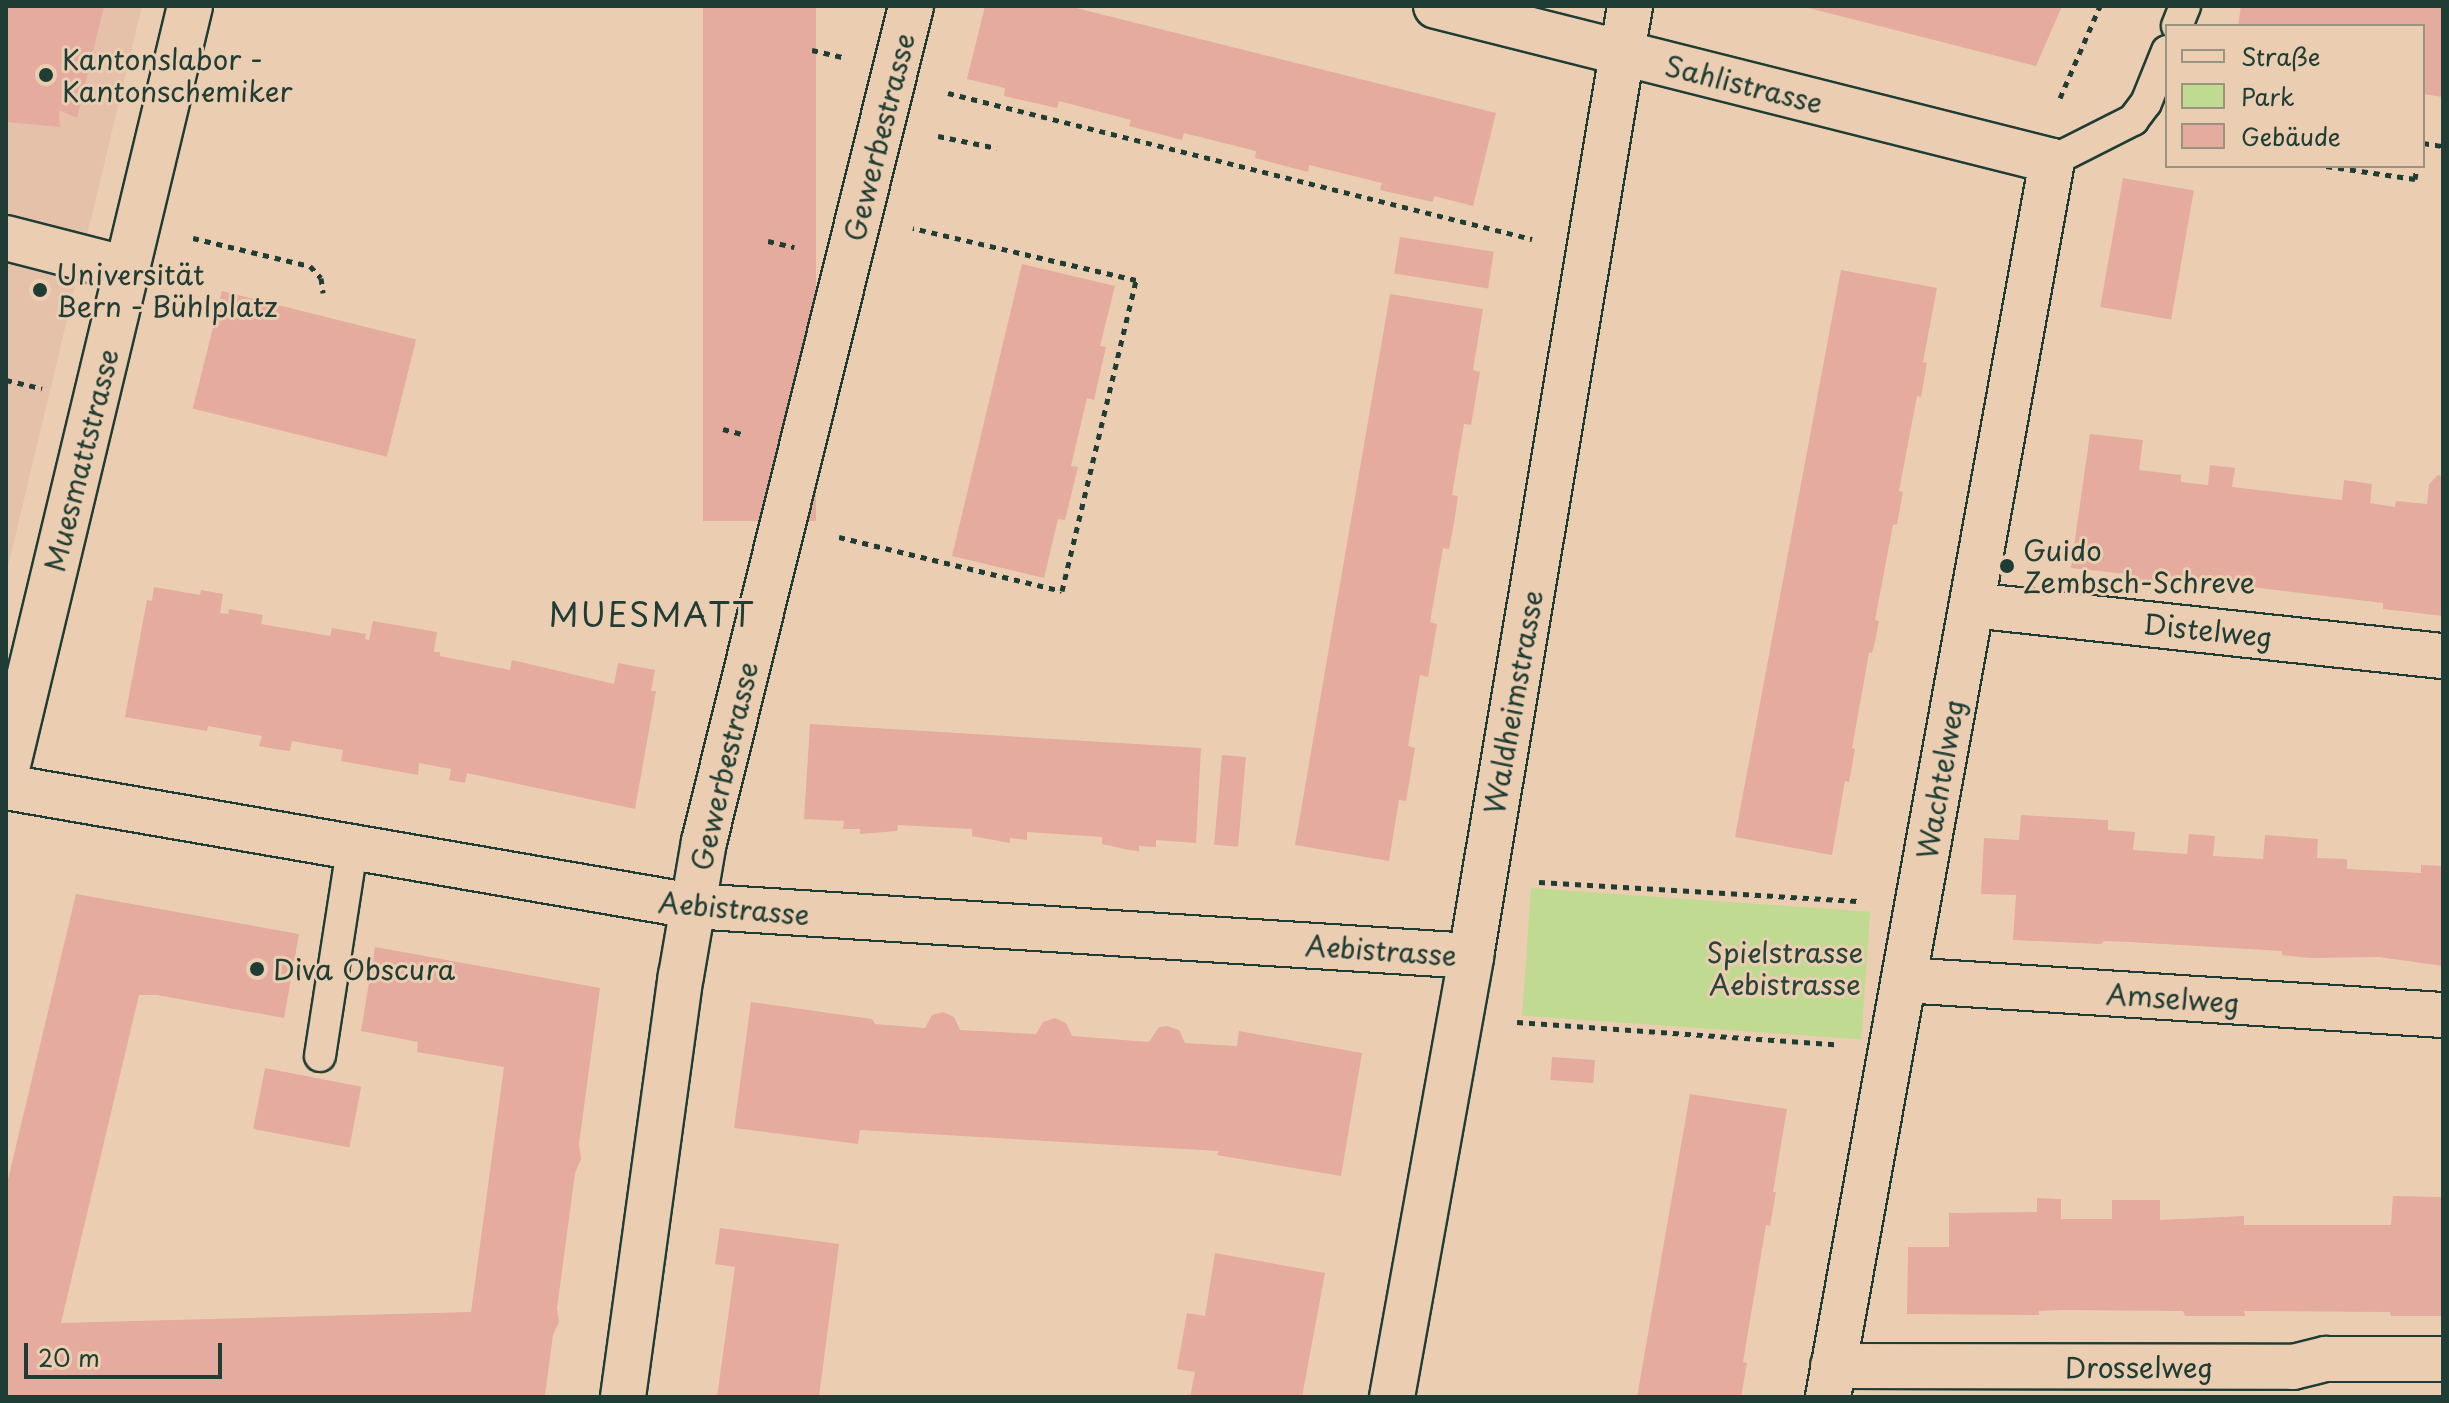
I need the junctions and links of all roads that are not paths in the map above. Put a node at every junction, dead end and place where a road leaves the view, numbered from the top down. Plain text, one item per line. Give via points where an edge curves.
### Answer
1 (190, 6) edge
2 (911, 6) edge
3 (1436, 6) edge
4 (1630, 6) edge
5 (1622, 54) junction
6 (2165, 56) edge
7 (2052, 161) junction
8 (6, 238) edge
9 (127, 269) junction
10 (1972, 605) junction
11 (2443, 656) edge
12 (18, 669) edge
13 (6, 773) edge
14 (6, 787) edge
15 (352, 849) junction
16 (692, 906) junction
17 (1471, 956) junction
18 (1904, 980) junction
19 (2443, 1015) edge
20 (320, 1056) dead end
21 (2443, 1359) edge
22 (1830, 1381) edge
23 (623, 1397) edge
24 (1392, 1397) edge

1 - 9 street, Muesmattstrasse
2 - 16 street, Gewerbestrasse
3 - 5 street, Sahlistrasse
4 - 5 street, Waldheimstrasse
5 - 7 street, Sahlistrasse
5 - 17 street, Waldheimstrasse
6 - 7 lane via 2146,103 2133,120
7 - 10 street, Wachtelweg
8 - 9 street
9 - 12 street, Muesmattstrasse
10 - 11 street, Distelweg
10 - 18 street, Wachtelweg
12 - 13 street, Muesmattstrasse
14 - 15 street, Aebistrasse
15 - 16 street, Aebistrasse
15 - 20 lane
16 - 17 street, Aebistrasse
16 - 23 street, Gewerbestrasse
17 - 24 street, Waldheimstrasse
18 - 19 street, Amselweg
18 - 22 street, Wachtelweg
21 - 22 street, Drosselweg via 2326,1359 2293,1367

